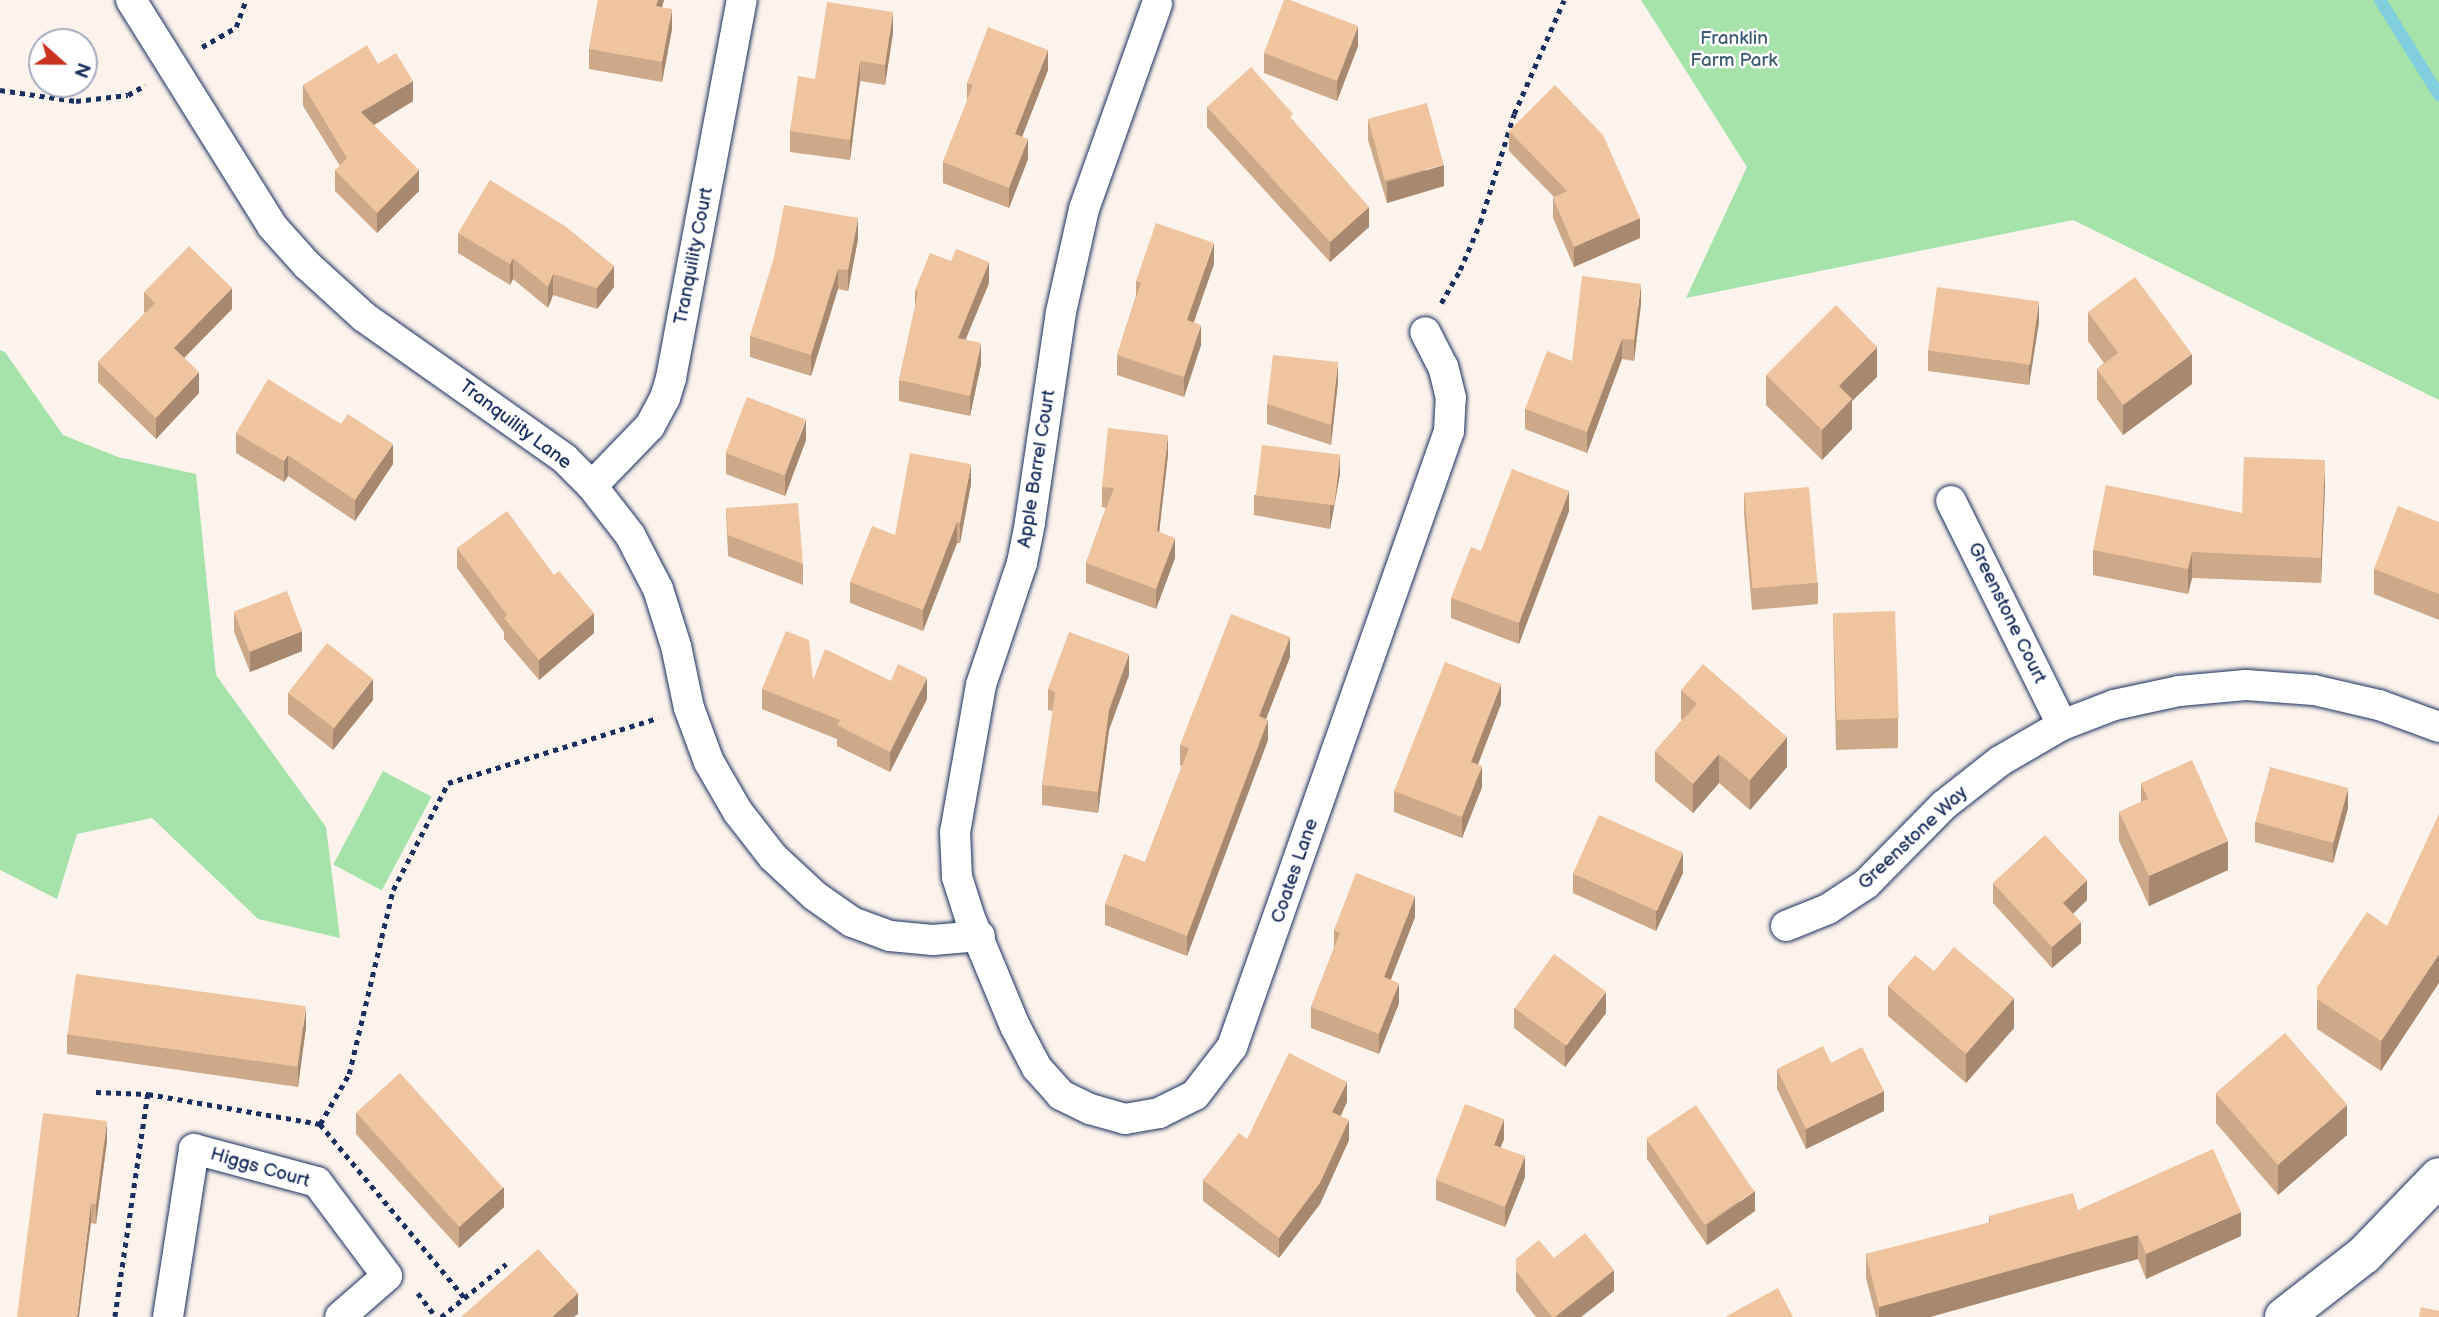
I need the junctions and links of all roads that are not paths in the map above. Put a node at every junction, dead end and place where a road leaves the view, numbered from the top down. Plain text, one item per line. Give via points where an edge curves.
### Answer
1 (131, 0) edge
2 (742, 0) edge
3 (1157, 4) dead end
4 (1425, 331) road end
5 (592, 486) junction
6 (1951, 501) dead end
7 (2062, 724) junction
8 (2439, 727) edge
9 (1786, 926) dead end
10 (980, 936) junction
11 (2439, 1177) edge
12 (168, 1317) edge
13 (340, 1317) edge
14 (2284, 1317) edge

1 - 5 street, Tranquility Lane via 272,226 307,265 364,317 511,418
2 - 5 street, Tranquility Court via 665,398 650,426
3 - 10 street, Apple Barrel Court via 1084,209 1060,312 1022,563 981,685 955,832 957,877
4 - 10 street, Coates Lane via 1443,367 1451,398 1449,431 1232,1047 1218,1069 1195,1095 1159,1113 1125,1119 1061,1095 1031,1058
5 - 10 street, Tranquility Lane via 630,535 658,589 689,708 709,762 738,812 773,857 815,897 852,922 890,936 933,940
6 - 7 street, Greenstone Court
7 - 8 street, Greenstone Way via 2114,705 2179,691 2246,685 2327,693 2379,705
7 - 9 street, Greenstone Way via 2000,761 1944,805 1866,884 1828,909
11 - 14 street via 2364,1255
12 - 13 street, Higgs Court via 194,1149 317,1182 387,1276

